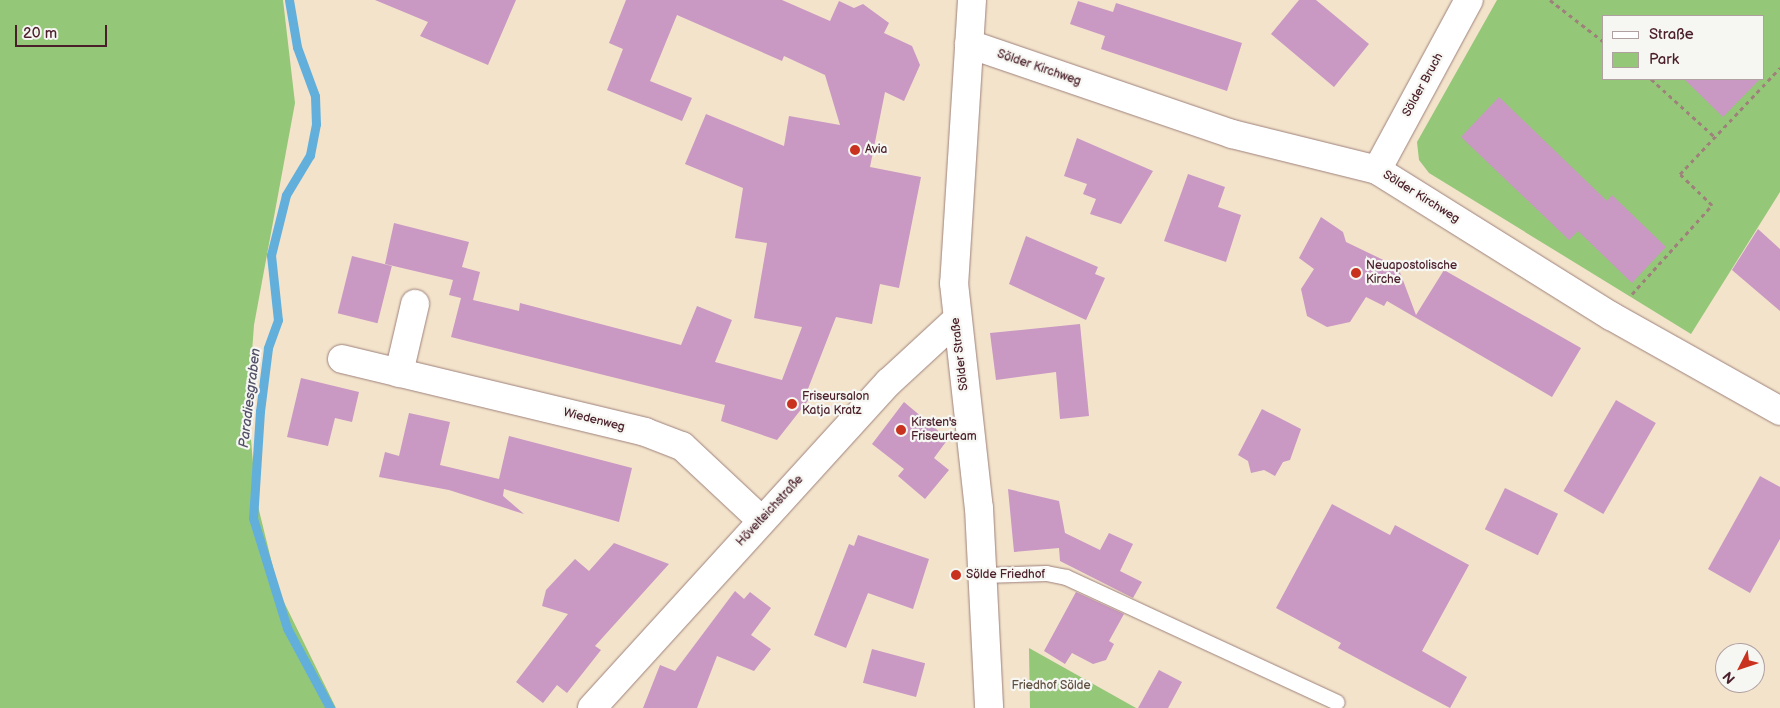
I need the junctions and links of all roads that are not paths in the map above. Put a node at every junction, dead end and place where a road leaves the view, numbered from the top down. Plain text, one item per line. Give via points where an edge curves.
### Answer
1 (972, 0) edge
2 (1469, 0) edge
3 (969, 44) junction
4 (1377, 170) junction
5 (416, 304) dead end
6 (955, 320) junction
7 (342, 359) dead end
8 (399, 373) junction
9 (1780, 411) edge
10 (761, 520) junction
11 (983, 575) junction
12 (1337, 702) dead end
13 (592, 708) edge
14 (989, 708) edge

1 - 3 street, Sölder Straße
2 - 4 street, Sölder Bruch
3 - 4 street, Sölder Kirchweg via 1232,134
3 - 6 street, Sölder Straße via 955,239
4 - 9 street, Sölder Kirchweg via 1611,316
5 - 8 street
6 - 10 street, Hövelteichstraße via 889,382
6 - 11 street, Sölder Straße
7 - 8 street, Wiedenweg
8 - 10 street, Wiedenweg via 645,432 682,446
10 - 13 street, Hövelteichstraße
11 - 12 lane via 1046,572 1066,577
11 - 14 street, Sölder Straße

